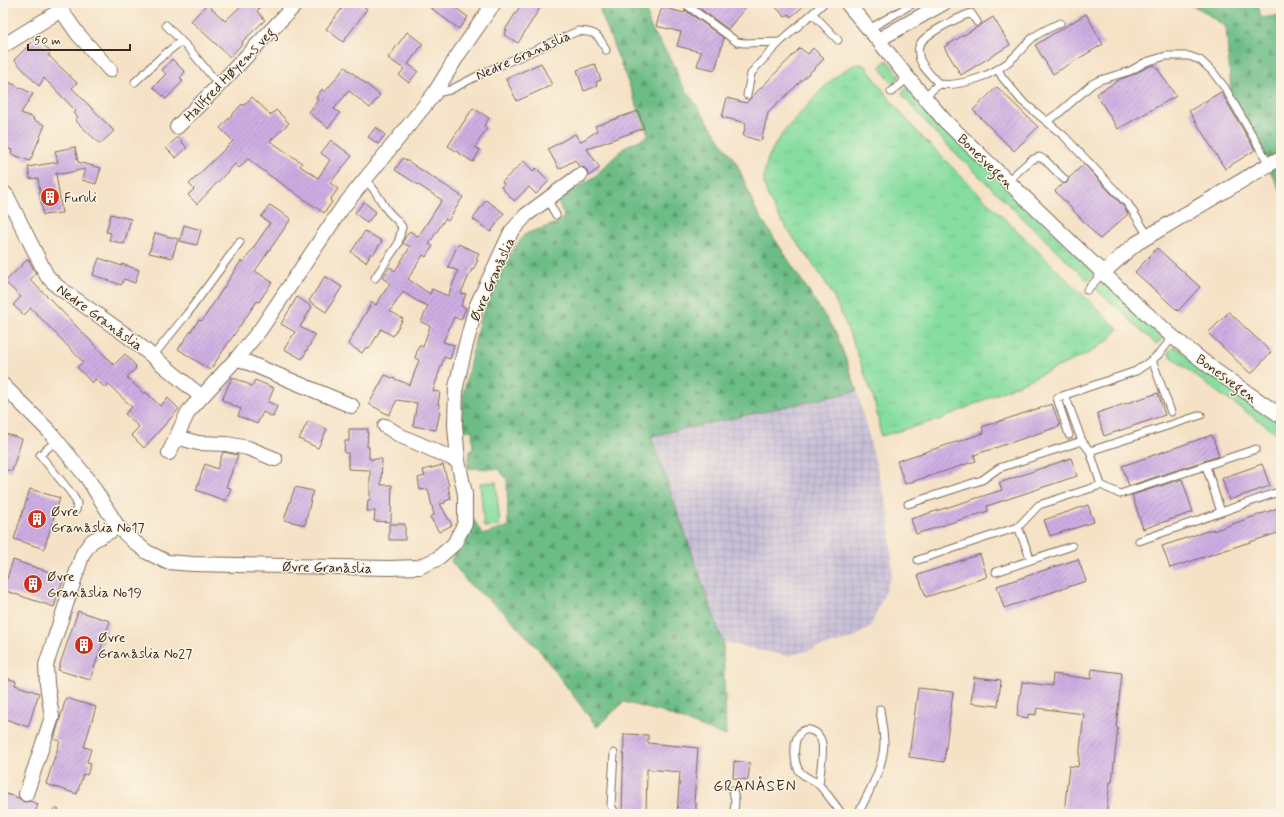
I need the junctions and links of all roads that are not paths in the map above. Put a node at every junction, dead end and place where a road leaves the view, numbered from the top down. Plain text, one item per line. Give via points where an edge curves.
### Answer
1 (297, 3) edge
2 (494, 3) edge
3 (684, 3) edge
4 (824, 3) edge
5 (847, 3) edge
6 (914, 3) edge
7 (944, 3) edge
8 (62, 7) edge
9 (813, 14) junction
10 (978, 22) dead end
11 (1060, 23) dead end
12 (166, 25) dead end
13 (874, 35) junction
14 (838, 40) dead end
15 (181, 41) junction
16 (780, 42) junction
17 (3, 46) edge
18 (606, 50) dead end
19 (998, 69) junction
20 (110, 70) dead end
21 (908, 78) junction
22 (135, 82) dead end
23 (939, 84) junction
24 (219, 85) junction
25 (891, 92) dead end
26 (434, 94) junction
27 (747, 94) dead end
28 (924, 97) junction
29 (1047, 122) junction
30 (177, 127) dead end
31 (1272, 162) joint
32 (580, 175) dead end
33 (1013, 176) dead end
34 (1064, 179) dead end
35 (365, 180) junction
36 (3, 192) edge
37 (547, 199) junction
38 (556, 214) dead end
39 (1149, 237) junction
40 (240, 242) dead end
41 (1103, 273) junction
42 (375, 278) dead end
43 (1087, 290) dead end
44 (1173, 337) junction
45 (153, 356) junction
46 (237, 358) junction
47 (1152, 360) junction
48 (3, 385) edge
49 (1065, 395) junction
50 (202, 397) junction
51 (352, 406) dead end
52 (1171, 412) dead end
53 (1201, 415) dead end
54 (1281, 416) edge
55 (385, 426) dead end
56 (1069, 435) dead end
57 (176, 437) junction
58 (56, 440) junction
59 (1082, 441) junction
60 (1256, 449) dead end
61 (1090, 451) junction
62 (169, 453) dead end
63 (274, 459) dead end
64 (458, 461) junction
65 (1206, 466) junction
66 (1101, 485) junction
67 (1281, 492) edge
68 (908, 504) dead end
69 (76, 510) dead end
70 (1221, 512) junction
71 (118, 526) junction
72 (1018, 527) junction
73 (1139, 541) dead end
74 (1072, 546) dead end
75 (918, 560) dead end
76 (1030, 560) junction
77 (996, 572) dead end
78 (880, 709) dead end
79 (614, 753) dead end
80 (819, 785) junction
81 (733, 790) dead end
82 (26, 794) dead end
83 (616, 814) edge
84 (734, 814) edge
85 (842, 814) edge
86 (858, 814) edge

1 - 24 street, Hallfred Høyems veg
2 - 26 street, Nedre Granåslia
3 - 16 lane via 737,42
4 - 9 lane
5 - 13 street, Bonesvegen
6 - 13 lane via 876,25
7 - 13 street via 890,32
8 - 17 street
8 - 20 street via 77,33
9 - 14 lane
9 - 16 lane
10 - 23 lane via 972,13 962,16 925,37 919,46 922,64
11 - 19 lane via 1034,37
12 - 15 lane
13 - 21 street, Bonesvegen
15 - 22 lane
15 - 24 lane
16 - 27 lane via 756,67
18 - 26 lane, Nedre Granåslia via 600,37 590,31 578,31 450,90
19 - 23 lane via 961,83
19 - 29 lane via 1022,101
21 - 25 lane
21 - 28 street, Bonesvegen
23 - 28 lane
24 - 30 street, Hallfred Høyems veg
26 - 35 street, Nedre Granåslia
28 - 41 street, Bonesvegen via 945,121
29 - 31 lane via 1100,80 1166,56 1189,56 1200,60 1212,71
29 - 39 lane via 1078,150 1128,204
31 - 39 street
32 - 37 street, Øvre Granåslia
33 - 34 lane via 1031,160 1040,157
35 - 42 lane via 402,226 398,244
35 - 46 street, Nedre Granåslia via 333,221 260,330
36 - 45 street, Nedre Granåslia via 47,276 58,287
37 - 38 lane
37 - 64 street, Øvre Granåslia via 526,215 511,232 476,307 456,387 455,425
39 - 41 street via 1126,252
40 - 45 lane, Nedre Granåslia
41 - 43 lane
41 - 44 street, Bonesvegen
44 - 47 lane
44 - 54 street, Bonesvegen via 1213,369
45 - 50 street, Nedre Granåslia
46 - 50 street, Nedre Granåslia
46 - 51 street
47 - 49 lane via 1136,371
47 - 52 lane
48 - 58 street, Øvre Granåslia
49 - 56 lane via 1057,398
49 - 59 lane
50 - 57 street, Nedre Granåslia via 188,412
53 - 61 lane
55 - 64 street via 401,436
57 - 62 street, Nedre Granåslia
57 - 63 street via 198,443 248,448
58 - 69 lane via 40,455 72,494 77,503
58 - 71 street, Øvre Granåslia via 88,479
59 - 61 lane
59 - 68 lane via 999,468 982,480
60 - 65 lane
61 - 66 lane
64 - 71 street, Øvre Granåslia via 465,494 465,523 454,544 445,553 420,567 167,562 147,552
65 - 66 lane via 1120,494
65 - 70 lane
66 - 72 lane via 1039,505
67 - 70 lane
70 - 73 lane
71 - 82 street via 92,541 83,553 46,665 52,717
72 - 75 lane
72 - 76 lane
74 - 76 lane
76 - 77 lane
78 - 86 lane via 884,743 882,761
79 - 83 lane via 611,806
80 - 80 lane via 798,770 795,742 803,731 815,731 822,744
80 - 85 lane
81 - 84 lane

